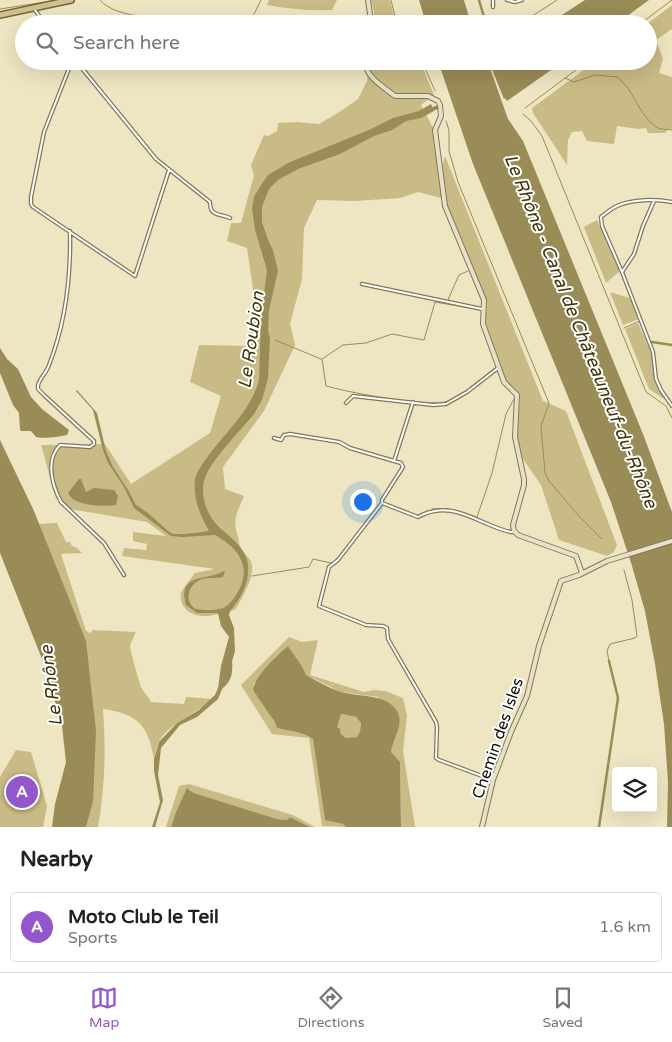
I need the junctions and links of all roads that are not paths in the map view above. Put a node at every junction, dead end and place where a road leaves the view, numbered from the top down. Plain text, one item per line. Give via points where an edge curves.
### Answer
1 (71, 0) edge
2 (368, 0) edge
3 (493, 0) edge
4 (507, 0) edge
5 (522, 0) edge
6 (493, 7) dead end
7 (35, 8) junction
8 (0, 15) edge
9 (39, 15) edge
10 (370, 15) edge
11 (68, 70) edge
12 (83, 70) edge
13 (367, 70) edge
14 (169, 170) junction
15 (654, 201) junction
16 (672, 202) edge
17 (230, 218) dead end
18 (70, 231) junction
19 (622, 272) junction
20 (362, 284) dead end
21 (484, 309) junction
22 (499, 368) junction
23 (346, 402) dead end
24 (413, 402) junction
25 (672, 406) edge
26 (274, 438) dead end
27 (394, 461) junction
28 (382, 502) junction
29 (514, 531) junction
30 (672, 541) edge
31 (582, 573) junction
32 (124, 575) dead end
33 (493, 780) junction
34 (482, 827) edge

1 - 7 main road
2 - 10 street
3 - 6 street
4 - 5 street
7 - 8 main road
7 - 9 street
11 - 18 street via 44,132 31,204
12 - 14 street via 146,148
13 - 21 street via 395,96 428,96 440,105 441,116 435,130 444,201 484,300
14 - 17 street via 210,202 212,212
14 - 18 street via 135,276
15 - 16 street
15 - 19 street via 634,254
15 - 19 street via 619,205 601,217
18 - 32 street via 67,296 61,329 38,389 94,441 90,447 60,445 50,463 61,502 104,543
19 - 25 street via 653,352 656,379
20 - 21 street
21 - 22 street via 483,324
22 - 24 street via 446,404
22 - 29 street via 504,382 518,399 515,437 524,485 513,521
23 - 24 street via 353,396
24 - 27 street
26 - 27 street via 281,440 290,434 339,442
27 - 28 street via 403,467
28 - 29 street via 418,517 435,510 452,510 508,532
28 - 33 street via 338,560 329,567 319,606 366,625 387,628 388,640 436,722 437,759
29 - 31 street via 576,556
30 - 31 street, Chemin des Isles via 607,561
31 - 33 street, Chemin des Isles via 558,585 527,696
33 - 34 street, Chemin des Isles

